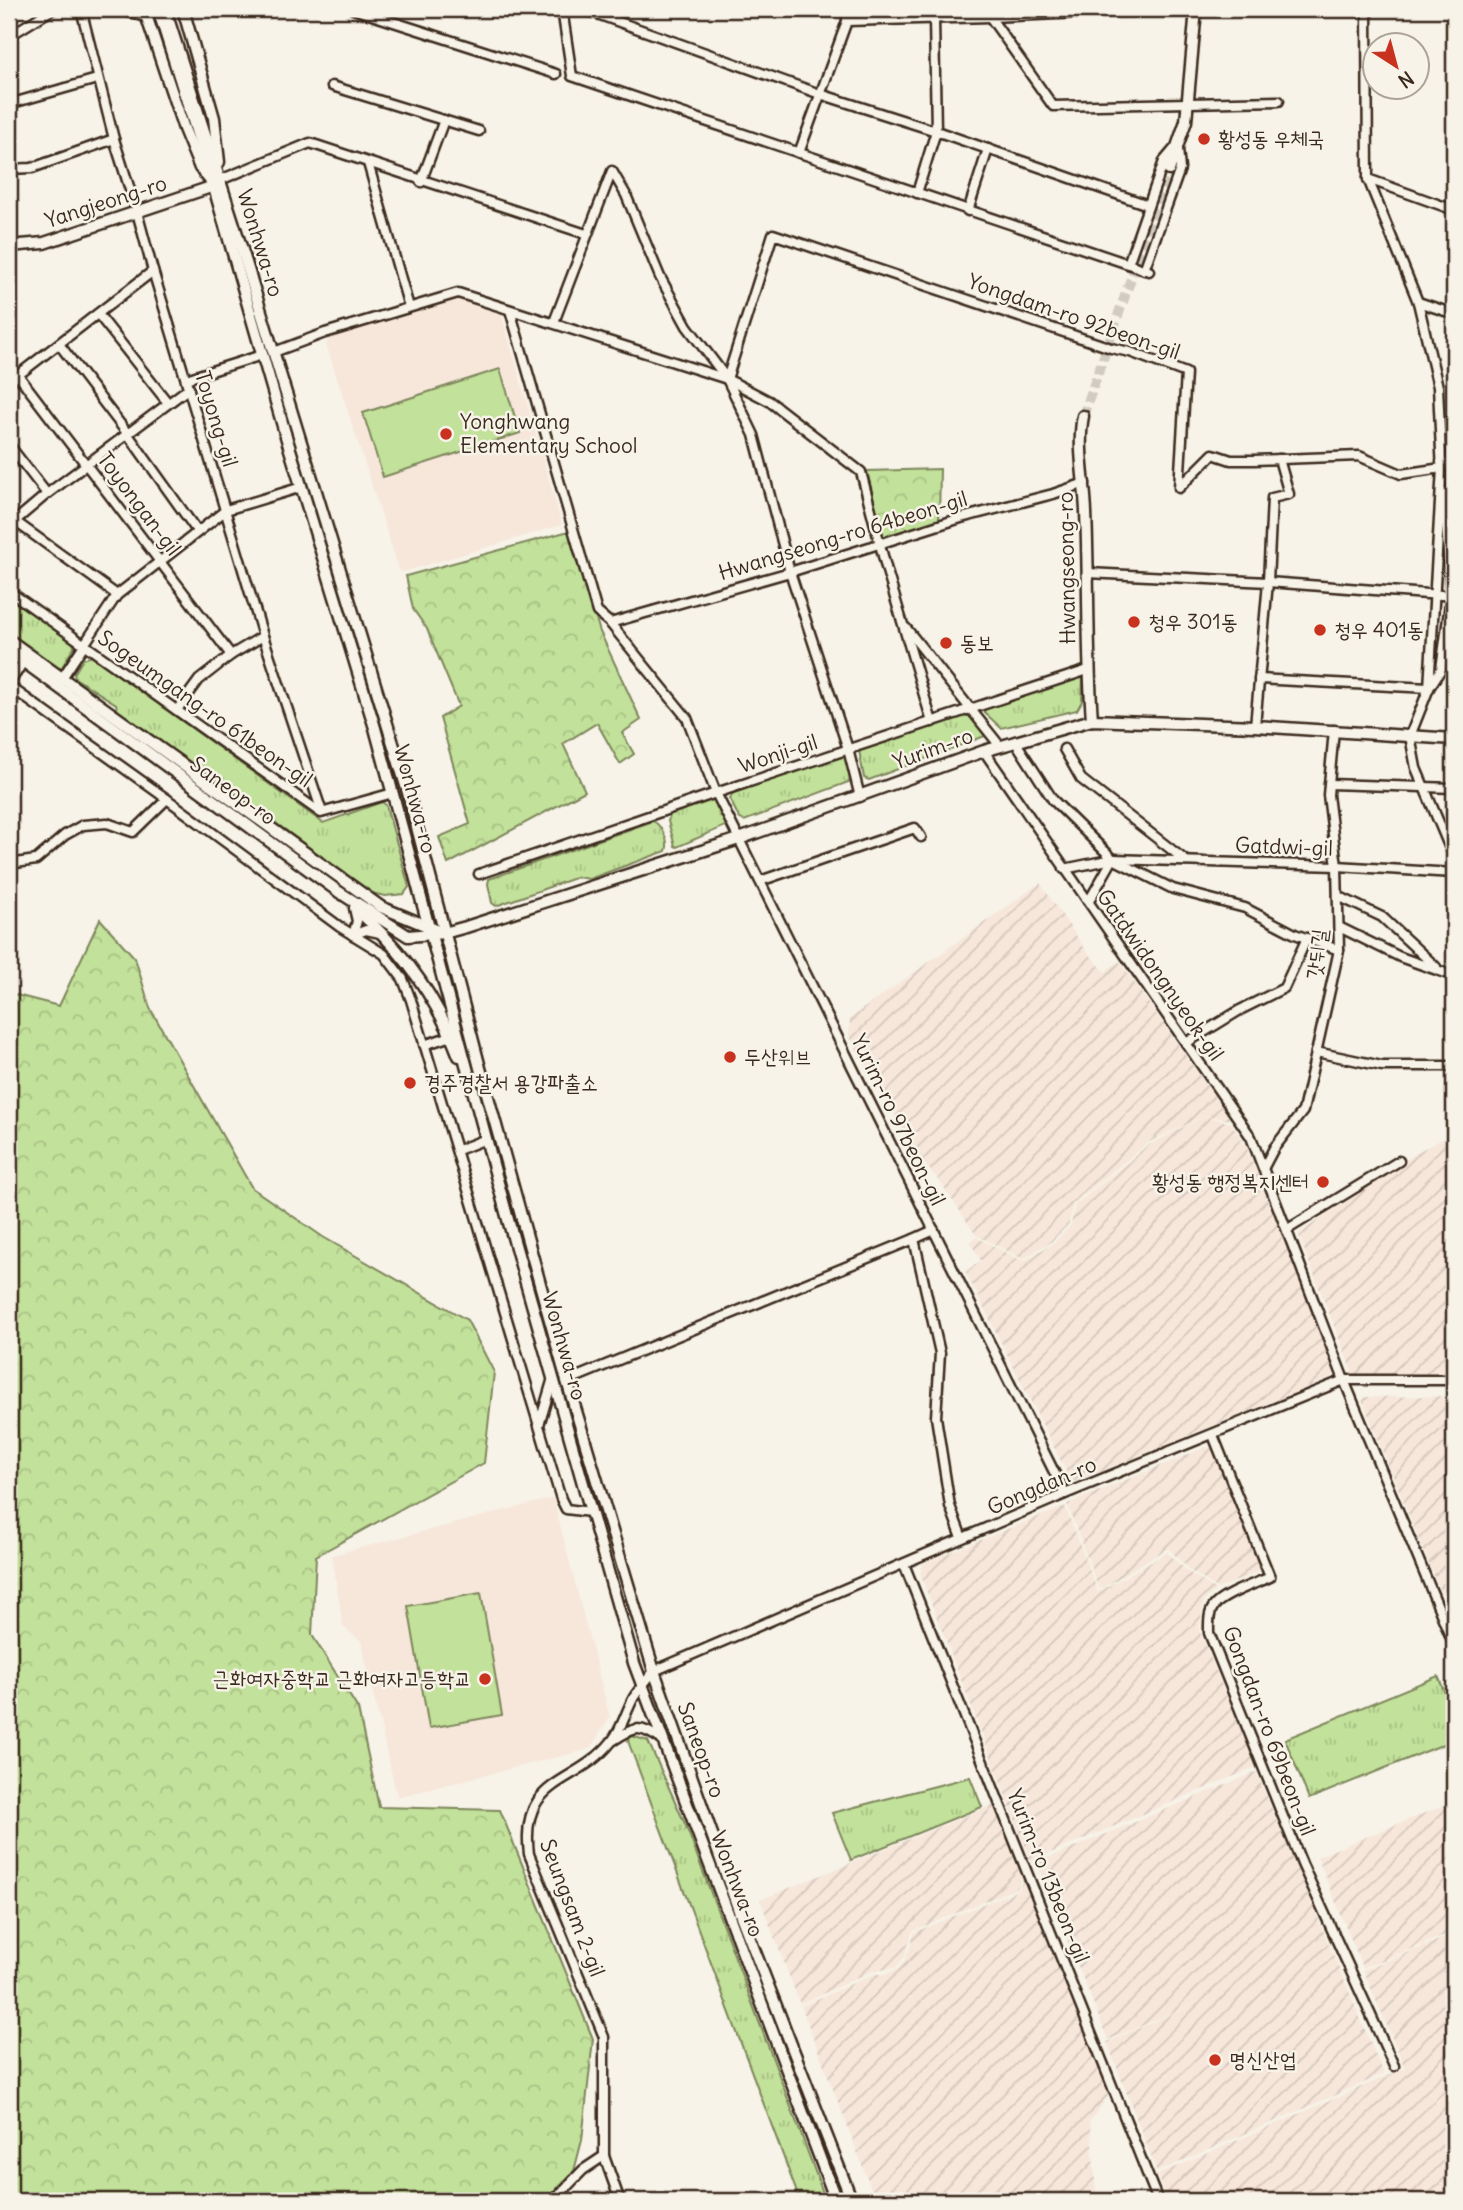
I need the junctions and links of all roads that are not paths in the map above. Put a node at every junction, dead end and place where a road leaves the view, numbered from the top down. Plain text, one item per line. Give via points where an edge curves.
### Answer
1 (53, 9) edge
2 (81, 9) edge
3 (118, 9) edge
4 (158, 9) edge
5 (165, 9) edge
6 (183, 9) edge
7 (353, 9) edge
8 (562, 9) edge
9 (583, 9) edge
10 (847, 9) edge
11 (979, 9) edge
12 (1174, 9) edge
13 (1196, 9) edge
14 (1367, 9) edge
15 (145, 13) edge
16 (1009, 13) edge
17 (990, 18) junction
18 (933, 19) junction
19 (847, 21) junction
20 (9, 36) edge
21 (556, 75) dead end
22 (97, 79) junction
23 (332, 86) dead end
24 (820, 94) junction
25 (1279, 101) dead end
26 (1188, 102) junction
27 (9, 104) edge
28 (444, 120) junction
29 (479, 131) dead end
30 (936, 131) junction
31 (114, 139) junction
32 (1178, 146) junction
33 (988, 149) junction
34 (799, 153) junction
35 (368, 163) junction
36 (9, 169) edge
37 (1169, 170) tunnel mouth
38 (1368, 179) junction
39 (421, 182) junction
40 (216, 183) junction
41 (917, 193) junction
42 (1148, 205) junction
43 (1454, 210) edge
44 (968, 211) junction
45 (137, 212) junction
46 (586, 234) junction
47 (9, 246) edge
48 (1128, 264) junction
49 (153, 271) junction
50 (1418, 302) junction
51 (409, 307) junction
52 (510, 310) junction
53 (98, 314) junction
54 (1454, 314) edge
55 (554, 322) junction
56 (59, 344) junction
57 (274, 352) junction
58 (262, 355) junction
59 (18, 374) junction
60 (727, 379) junction
61 (9, 382) edge
62 (188, 384) junction
63 (168, 404) junction
64 (1083, 416) tunnel mouth
65 (127, 433) junction
66 (9, 445) edge
67 (1279, 459) junction
68 (87, 463) junction
69 (1441, 465) junction
70 (1454, 467) edge
71 (1085, 483) junction
72 (302, 487) junction
73 (47, 494) junction
74 (226, 510) junction
75 (12, 519) edge
76 (9, 529) edge
77 (197, 531) junction
78 (879, 543) junction
79 (159, 561) junction
80 (790, 572) junction
81 (1088, 573) junction
82 (1268, 582) junction
83 (9, 591) edge
84 (117, 595) junction
85 (1433, 595) junction
86 (1453, 596) edge
87 (610, 623) junction
88 (902, 623) junction
89 (263, 636) junction
90 (9, 640) edge
91 (84, 645) junction
92 (9, 651) edge
93 (230, 655) junction
94 (23, 662) junction
95 (1088, 670) junction
96 (62, 678) junction
97 (1259, 679) junction
98 (9, 685) edge
99 (1430, 688) junction
100 (970, 709) junction
101 (177, 710) junction
102 (1092, 720) junction
103 (932, 722) junction
104 (1255, 726) junction
105 (1334, 730) junction
106 (1410, 736) junction
107 (1454, 739) edge
108 (1015, 741) junction
109 (1000, 746) junction
110 (848, 749) junction
111 (1064, 749) dead end
112 (984, 751) junction
113 (1329, 784) junction
114 (1423, 786) junction
115 (1454, 788) edge
116 (393, 793) junction
117 (716, 793) junction
118 (860, 797) junction
119 (167, 799) junction
120 (322, 812) junction
121 (921, 837) dead end
122 (739, 839) junction
123 (1454, 858) edge
124 (1113, 859) junction
125 (1186, 861) junction
126 (9, 864) edge
127 (1337, 866) junction
128 (1064, 869) junction
129 (1454, 873) edge
130 (479, 874) dead end
131 (760, 881) junction
132 (339, 892) junction
133 (1338, 896) junction
134 (1089, 901) junction
135 (354, 908) junction
136 (1339, 926) junction
137 (430, 931) junction
138 (444, 933) junction
139 (384, 934) junction
140 (353, 935) junction
141 (1307, 938) junction
142 (1339, 950) junction
143 (1438, 969) junction
144 (1454, 976) edge
145 (451, 1036) junction
146 (1186, 1043) junction
147 (424, 1045) junction
148 (1317, 1052) junction
149 (1454, 1066) edge
150 (476, 1102) junction
151 (486, 1139) junction
152 (458, 1150) junction
153 (1399, 1161) dead end
154 (1264, 1167) junction
155 (1288, 1229) junction
156 (934, 1230) junction
157 (914, 1239) junction
158 (553, 1378) junction
159 (1344, 1380) junction
160 (1454, 1380) edge
161 (567, 1381) junction
162 (539, 1424) junction
163 (1213, 1435) junction
164 (1065, 1494) junction
165 (590, 1512) junction
166 (962, 1538) junction
167 (904, 1564) junction
168 (1454, 1645) edge
169 (654, 1671) junction
170 (642, 1687) junction
171 (614, 1740) junction
172 (662, 1740) junction
173 (1394, 2066) dead end
174 (604, 2156) junction
175 (553, 2201) edge
176 (620, 2201) edge
177 (836, 2201) edge
178 (852, 2201) edge
179 (1158, 2201) edge

1 - 20 street
2 - 22 street, Toyong-gil
3 - 15 street
4 - 40 street, Wonhwa-ro
5 - 40 street, Wonhwa-ro
6 - 40 street via 214,118
7 - 21 street
8 - 34 street via 572,76
9 - 24 street
10 - 19 street
11 - 17 street
12 - 16 street
13 - 26 street
14 - 38 street
15 - 40 street via 200,168
16 - 17 street
17 - 18 street
17 - 26 street via 1053,106
18 - 19 street
18 - 30 street
19 - 24 street
22 - 27 street
22 - 31 street, Toyong-gil
23 - 28 street
24 - 30 street
24 - 34 street
25 - 26 street
26 - 32 street
28 - 29 street
28 - 39 street
30 - 33 street
30 - 41 street
31 - 36 street via 32,167
31 - 45 street, Toyong-gil
32 - 37 street
32 - 42 street via 1164,161
32 - 48 street via 1180,169 1147,271
33 - 42 street
33 - 44 street
34 - 41 street
35 - 39 street
35 - 40 street via 310,143
35 - 51 street
38 - 43 street
38 - 50 street
39 - 46 street
40 - 45 street, Yangjeong-ro
40 - 57 street, Wonhwa-ro
40 - 58 street, Wonhwa-ro
41 - 44 street
42 - 48 street
44 - 48 street
45 - 47 street, Yangjeong-ro via 44,243
45 - 49 street, Toyong-gil
46 - 55 street
46 - 60 street via 612,171 687,326
49 - 53 street
49 - 62 street, Toyong-gil
50 - 54 street
50 - 69 street via 1437,387
51 - 52 street via 458,293
51 - 57 street
52 - 55 street
52 - 87 street, Yurim-ro 97beon-gil via 597,612
53 - 56 street
53 - 63 street
55 - 60 street
56 - 59 street
56 - 65 street
57 - 138 street, Wonhwa-ro via 407,789
58 - 62 street
58 - 72 street, Wonhwa-ro
59 - 61 street
59 - 68 street, Toyongan-gil
60 - 67 street, Yongdam-ro 92beon-gil via 773,234 1186,373 1179,488 1213,454 1231,460
60 - 78 street via 769,401 861,472
60 - 80 street via 754,435
62 - 63 street
62 - 74 street, Toyong-gil
63 - 65 street
64 - 71 street, Hwangseong-ro
65 - 68 street
65 - 77 street
66 - 73 street
67 - 69 street, Yongdam-ro 92beon-gil via 1359,456 1401,474
67 - 82 street via 1289,494 1272,498
68 - 73 street
68 - 79 street, Toyongan-gil
69 - 70 street, Yongdam-ro 92beon-gil
69 - 85 street
69 - 86 street
71 - 78 street, Hwangseong-ro 64beon-gil
71 - 81 street, Hwangseong-ro
72 - 74 street
72 - 116 street, Wonhwa-ro
73 - 75 street
74 - 77 street
74 - 89 street, Toyong-gil
75 - 76 street
75 - 84 street
77 - 79 street
78 - 80 street, Hwangseong-ro 64beon-gil
78 - 88 street
79 - 84 street
79 - 93 street, Toyongan-gil
80 - 87 street, Hwangseong-ro 64beon-gil
80 - 110 street
81 - 82 street
81 - 95 street, Hwangseong-ro
82 - 85 street
82 - 97 street
83 - 91 street, Sogeumgang-ro 61beon-gil
84 - 91 street
85 - 86 street
85 - 99 street
86 - 99 street via 1441,670
87 - 117 street, Yurim-ro 97beon-gil via 687,718
88 - 100 street
88 - 103 street
89 - 93 street
89 - 120 street, Toyong-gil
90 - 96 street, Saneop-ro
91 - 96 street
91 - 101 street, Sogeumgang-ro 61beon-gil
92 - 94 street, Saneop-ro
93 - 101 street via 200,680
94 - 98 street
94 - 132 street, Saneop-ro
95 - 100 street, Wonji-gil
95 - 102 street, Hwangseong-ro
96 - 137 street, Saneop-ro via 381,907
97 - 99 street
97 - 104 street
98 - 119 street
99 - 106 street
100 - 103 street, Wonji-gil
100 - 109 street
101 - 120 street, Sogeumgang-ro 61beon-gil
102 - 104 street, Yurim-ro
102 - 108 street, Yurim-ro
103 - 110 street, Wonji-gil
104 - 105 street, Yurim-ro
105 - 106 street, Yurim-ro
105 - 113 street, 갓뒤길
106 - 107 street, Yurim-ro
106 - 114 street
108 - 109 street, Yurim-ro
108 - 124 street via 1053,800
109 - 112 street, Yurim-ro
110 - 117 street, Wonji-gil
110 - 118 street
111 - 125 street via 1081,779
112 - 118 street, Yurim-ro
112 - 128 street, Gatdwidongnyeok-gil
113 - 114 street
113 - 127 street, 갓뒤길
114 - 115 street
114 - 123 street
116 - 120 street, Sogeumgang-ro 61beon-gil
116 - 137 street, Wonhwa-ro
117 - 122 street, Yurim-ro 97beon-gil
117 - 130 street, Wonji-gil
118 - 122 street, Yurim-ro
119 - 126 street via 133,832 107,823 83,825 36,860
119 - 140 street
121 - 131 street via 915,828
122 - 131 street, Yurim-ro 97beon-gil
122 - 138 street, Yurim-ro
124 - 125 street, Gatdwi-gil
124 - 128 street, Gatdwi-gil
124 - 134 street
124 - 141 street via 1173,889 1245,908
125 - 127 street, Gatdwi-gil
127 - 129 street, Gatdwi-gil
127 - 133 street, 갓뒤길
128 - 134 street, Gatdwidongnyeok-gil
131 - 156 street, Yurim-ro 97beon-gil
132 - 135 street
132 - 137 street, Saneop-ro via 408,936
133 - 136 street, 갓뒤길
133 - 143 street via 1382,917
134 - 146 street, Gatdwidongnyeok-gil
135 - 139 street
135 - 140 street
136 - 142 street, 갓뒤길
136 - 143 street via 1400,957
137 - 138 street, Saneop-ro
137 - 150 street, Wonhwa-ro
138 - 161 street, Saneop-ro
139 - 140 street via 366,930
139 - 145 street via 423,982
140 - 147 street via 384,954 403,979
141 - 142 street
141 - 146 street via 1284,988
142 - 148 street, 갓뒤길
143 - 144 street
145 - 147 street
145 - 150 street
146 - 154 street, Gatdwidongnyeok-gil via 1251,1137
147 - 152 street
148 - 149 street via 1382,1066
148 - 154 street, 갓뒤길 via 1303,1111 1273,1147
150 - 151 street, Wonhwa-ro
151 - 152 street
151 - 158 street, Wonhwa-ro
152 - 162 street
153 - 155 street
154 - 155 street, Gatdwidongnyeok-gil
155 - 159 street, Gatdwidongnyeok-gil
156 - 157 street, Yurim-ro 97beon-gil
156 - 164 street
157 - 161 street, Yurim-ro 97beon-gil
157 - 166 street via 940,1353 936,1417 950,1506
158 - 162 street
158 - 165 street, Wonhwa-ro
159 - 160 street, Gongdan-ro
159 - 163 street, Gongdan-ro
159 - 168 street, Gatdwidongnyeok-gil
161 - 169 street, Saneop-ro
162 - 165 street via 566,1509
163 - 164 street, Gongdan-ro
163 - 173 street, Gongdan-ro 69beon-gil via 1270,1577 1214,1606 1209,1633 1302,1864
164 - 166 street, Gongdan-ro
165 - 170 street, Wonhwa-ro
166 - 167 street, Gongdan-ro
167 - 169 street, Gongdan-ro
167 - 179 street, Yurim-ro 13beon-gil
169 - 170 street, Seungsam 2-gil
169 - 178 street, Saneop-ro via 741,1916
170 - 171 street, Seungsam 2-gil
170 - 172 street, Wonhwa-ro
171 - 172 street via 633,1728
171 - 174 street, Seungsam 2-gil via 595,1759 541,1796 531,1813 527,1834 529,1854 604,2037
172 - 177 street, Wonhwa-ro
174 - 175 street
174 - 176 street, Seungsam 2-gil

